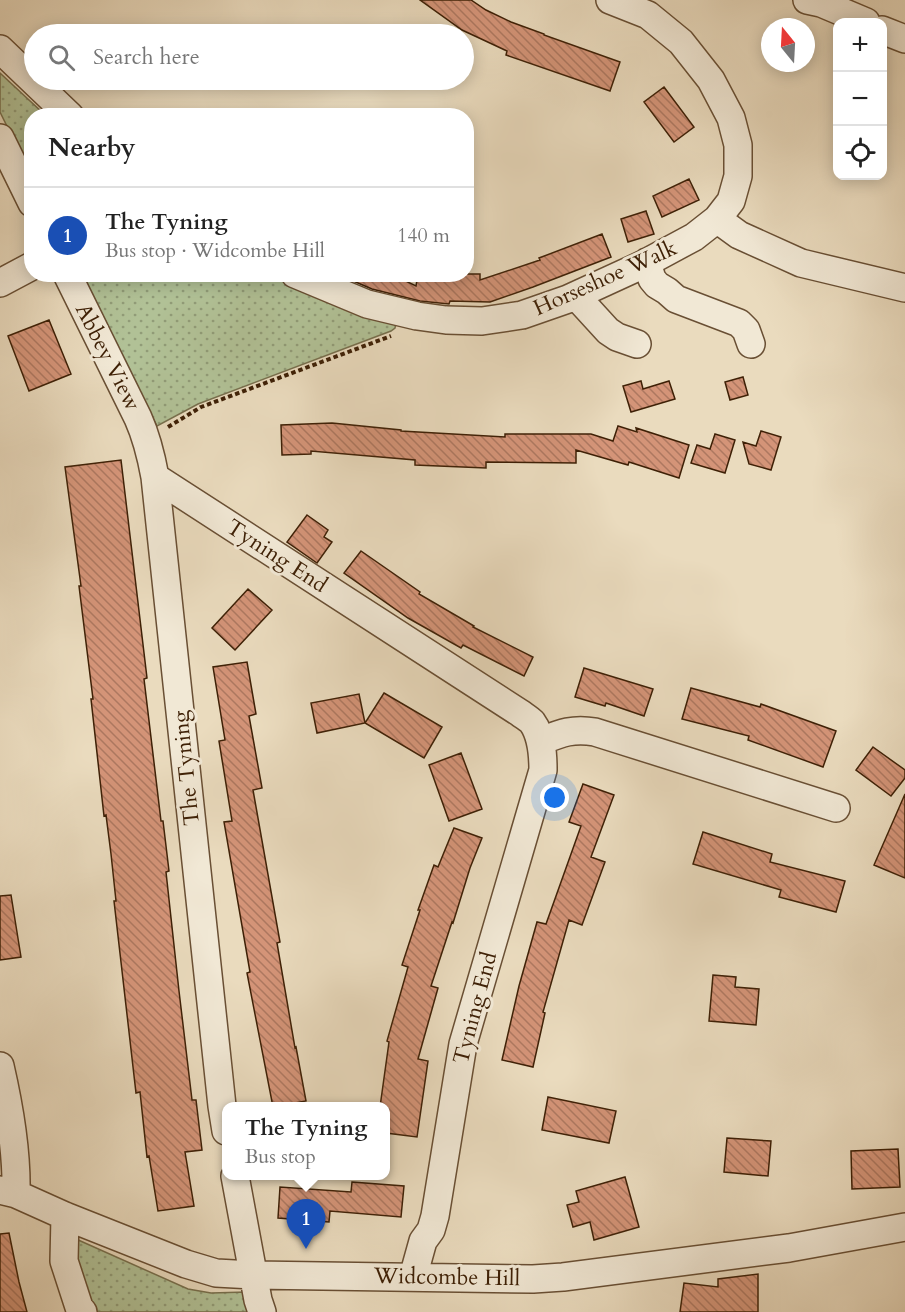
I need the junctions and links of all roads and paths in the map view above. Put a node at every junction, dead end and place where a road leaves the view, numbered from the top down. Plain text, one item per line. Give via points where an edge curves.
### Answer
1 (610, 0) edge
2 (807, 0) edge
3 (653, 8) edge
4 (857, 18) edge
5 (887, 32) edge
6 (905, 39) edge
7 (0, 49) edge
8 (24, 72) edge
9 (43, 90) edge
10 (62, 108) edge
11 (0, 138) edge
12 (24, 187) edge
13 (717, 219) junction
14 (647, 262) junction
15 (24, 270) edge
16 (71, 282) edge
17 (314, 282) edge
18 (0, 283) edge
19 (905, 288) edge
20 (576, 296) junction
21 (417, 316) junction
22 (637, 344) dead end
23 (751, 344) dead end
24 (148, 440) junction
25 (155, 477) junction
26 (541, 741) junction
27 (836, 808) dead end
28 (0, 1066) edge
29 (222, 1102) edge
30 (236, 1180) edge
31 (8, 1192) edge
32 (65, 1215) junction
33 (905, 1227) edge
34 (253, 1275) junction
35 (413, 1276) junction
36 (83, 1312) edge
37 (262, 1312) edge

1 - 3 street, Horseshoe Walk
2 - 4 street
3 - 13 street, Horseshoe Walk via 711,80 731,118 738,144 738,176 731,201
5 - 6 street
7 - 8 street
9 - 10 street
11 - 12 street
13 - 14 street, Horseshoe Walk via 694,237
13 - 19 street via 739,235 801,263
14 - 20 street, Horseshoe Walk
14 - 23 street via 657,285 676,299 740,323
15 - 18 street
16 - 24 street, Abbey View
17 - 21 street, Horseshoe Walk via 367,304
20 - 21 street, Horseshoe Walk via 522,315 482,321
20 - 22 street via 608,331
21 - 24 path via 410,329 201,406
24 - 25 street, The Tyning
25 - 26 street, Tyning End via 520,713 532,722
25 - 29 street, The Tyning
26 - 27 street via 563,732 595,732
26 - 35 street, Tyning End via 543,770 463,1044 435,1216
28 - 31 street via 17,1174
30 - 34 street
31 - 32 street, Widcombe Hill
32 - 34 street, Widcombe Hill via 186,1264 216,1273
32 - 36 street via 64,1261
33 - 35 street, Widcombe Hill via 789,1248 533,1279
34 - 35 street, Widcombe Hill
34 - 37 street

